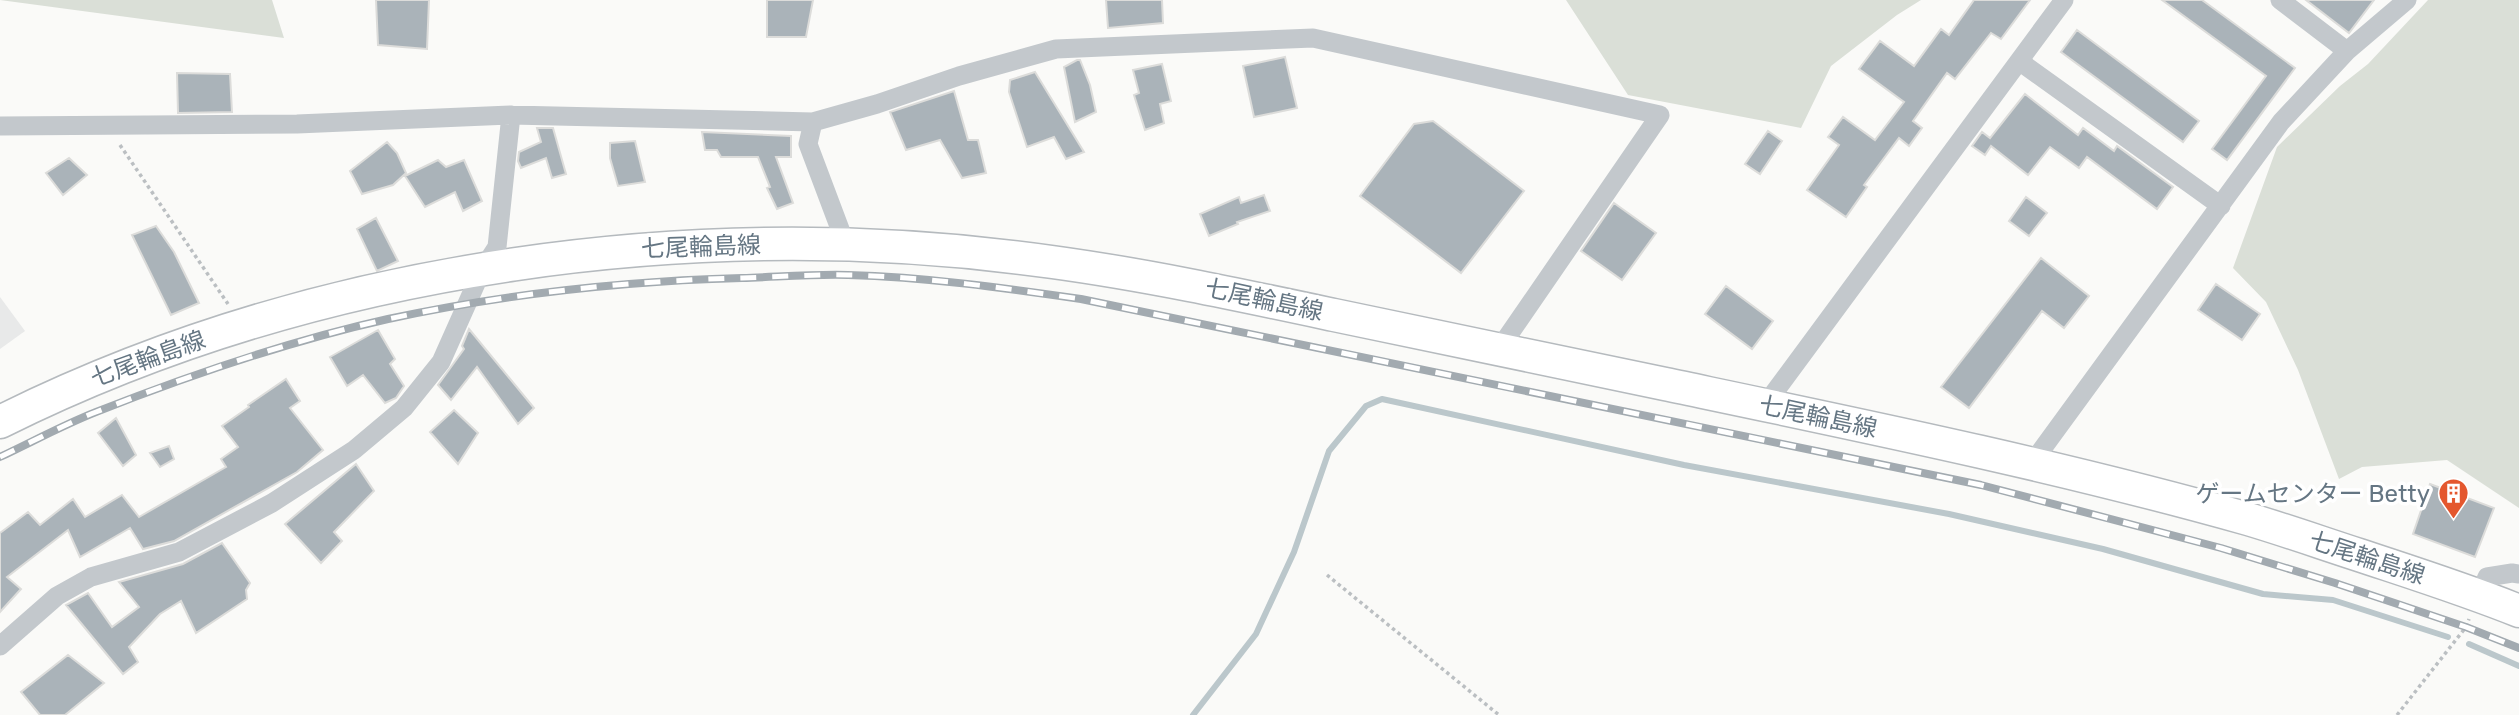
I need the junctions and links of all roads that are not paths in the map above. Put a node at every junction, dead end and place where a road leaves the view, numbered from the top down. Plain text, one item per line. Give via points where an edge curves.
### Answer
1 (2064, 0) edge
2 (2280, 0) edge
3 (2407, 0) edge
4 (2347, 51) junction
5 (2019, 61) junction
6 (511, 115) junction
7 (813, 122) junction
8 (0, 126) edge
9 (2221, 206) junction
10 (846, 245) junction
11 (482, 270) junction
12 (1499, 349) junction
13 (1765, 405) junction
14 (0, 422) edge
15 (2032, 463) junction
16 (2519, 574) edge
17 (2479, 595) junction
18 (2519, 611) edge
19 (0, 646) edge

1 - 5 street
2 - 4 street
3 - 4 street
4 - 9 street via 2281,122
5 - 9 street
5 - 13 street
6 - 7 street
6 - 8 street via 298,124
6 - 11 street via 497,247
7 - 10 street via 808,144
7 - 12 street via 1056,49 1314,38 1660,115
9 - 15 street
10 - 11 main road, 七尾輪島線 via 627,250
10 - 12 main road, 七尾輪島線 via 1047,261 1176,282
11 - 14 main road, 七尾輪島線 via 373,290 243,326 104,375
11 - 19 street via 441,362 404,408 354,450 272,503 179,552 79,583 57,596
12 - 13 main road, 七尾輪島線
13 - 15 main road, 七尾輪島線
15 - 17 main road, 七尾輪島線 via 2251,520
16 - 17 street via 2487,577
17 - 18 main road, 七尾輪島線

